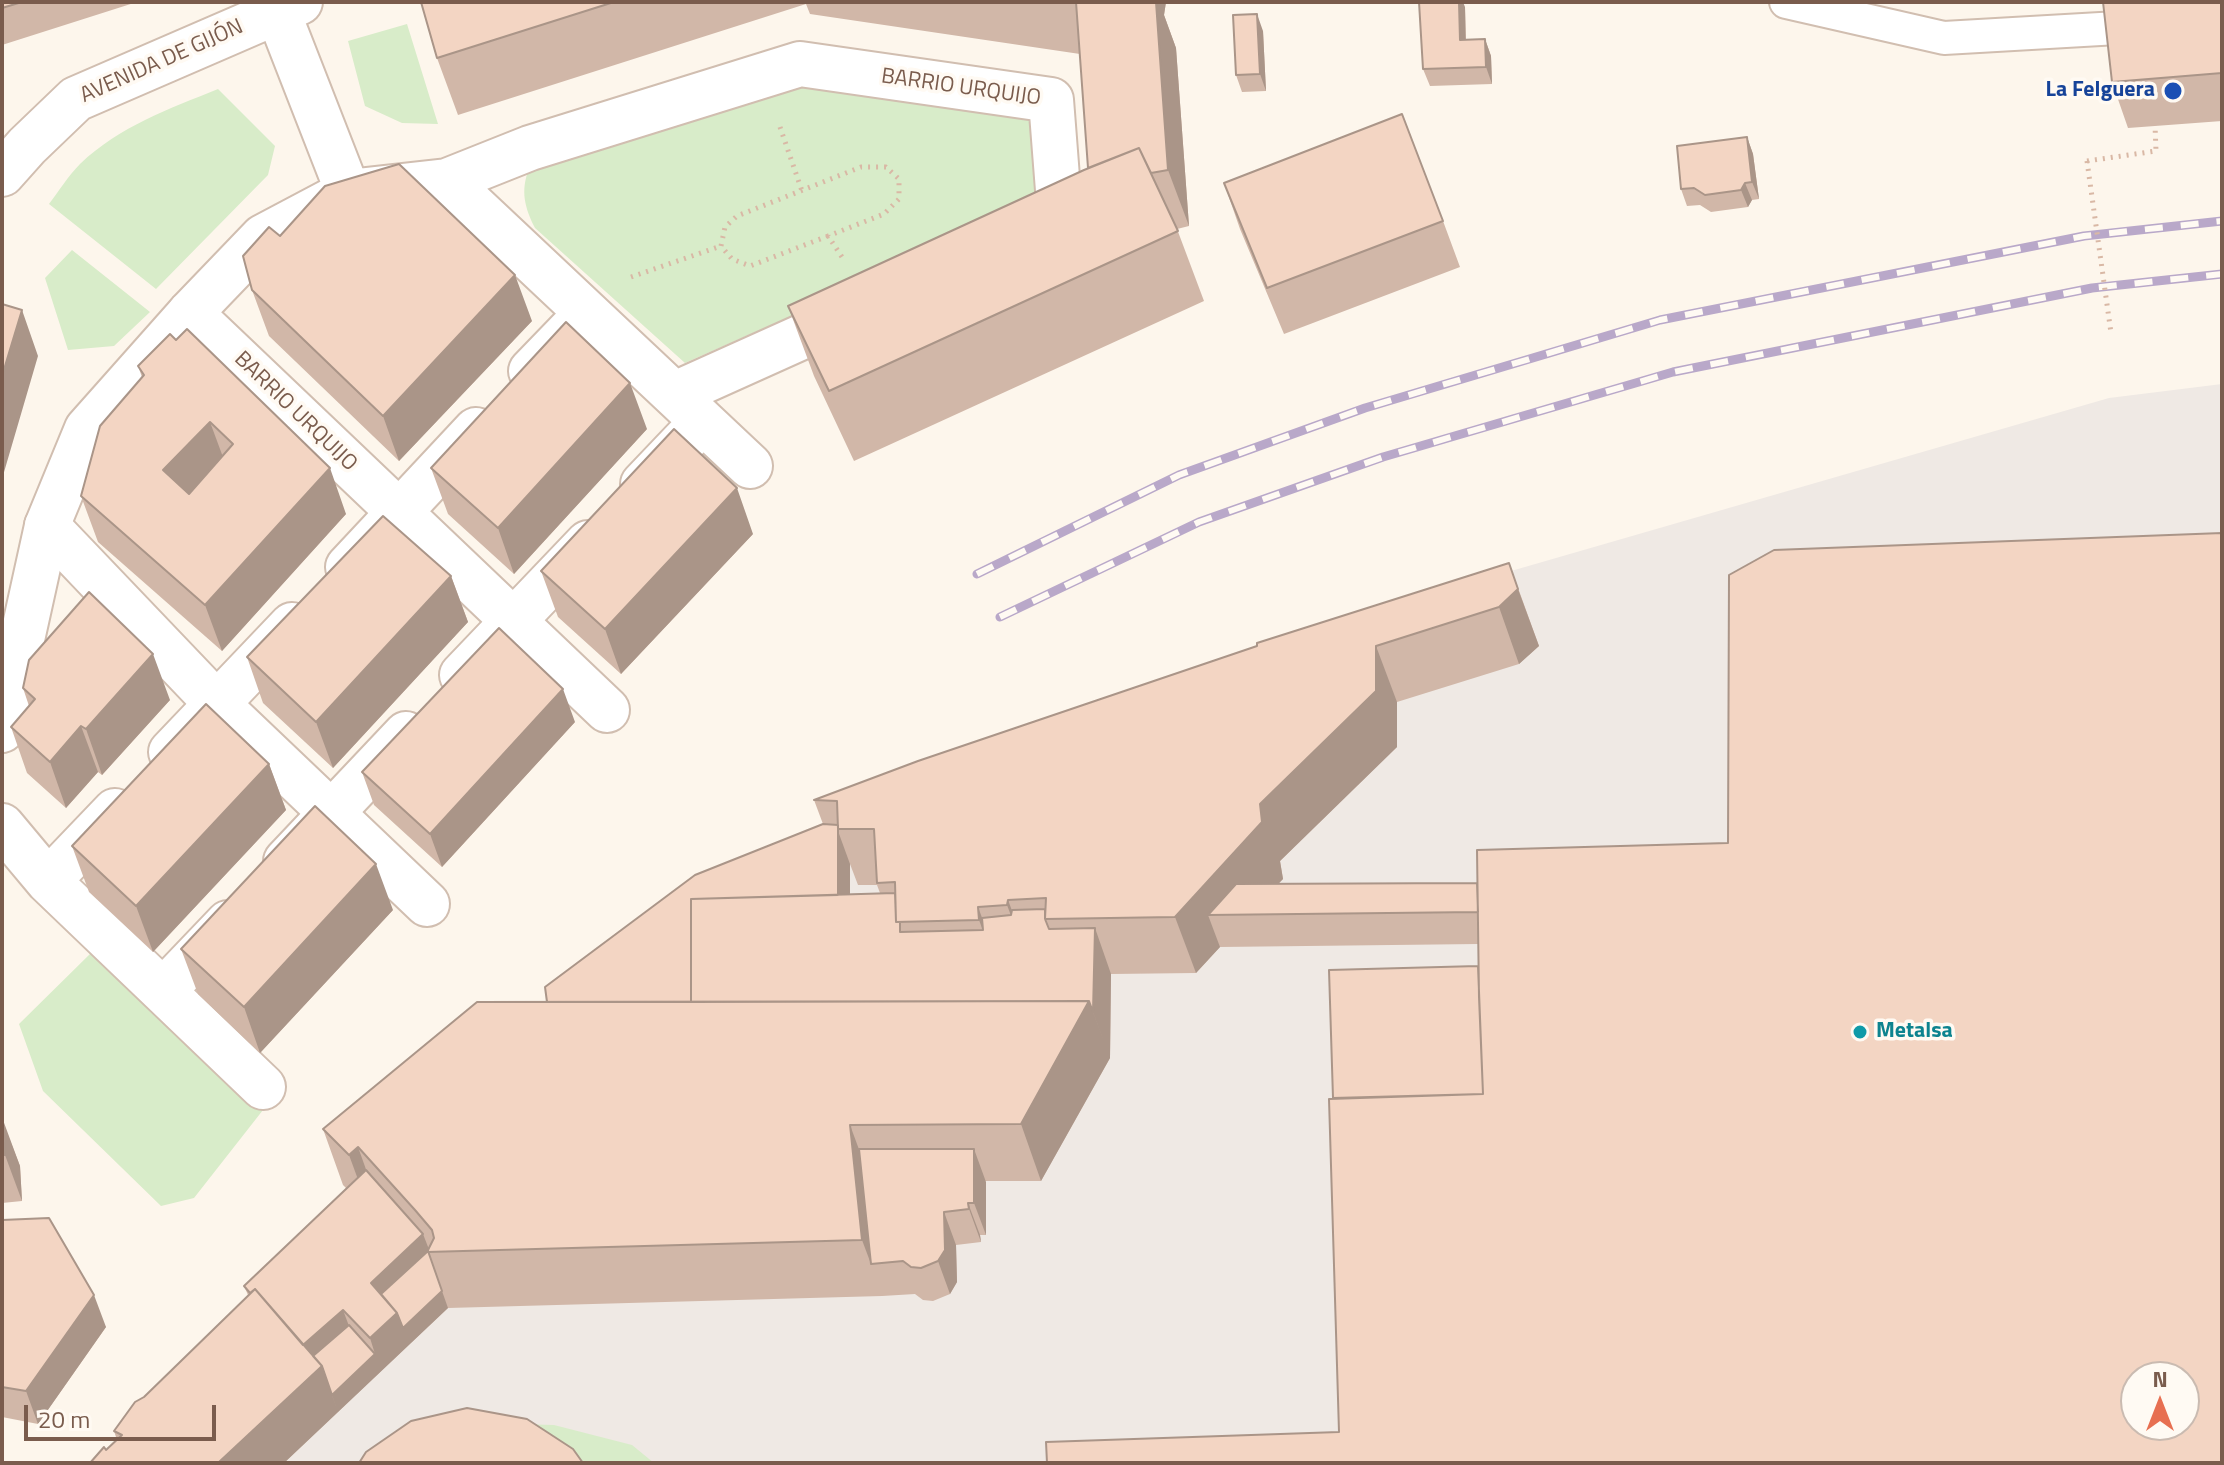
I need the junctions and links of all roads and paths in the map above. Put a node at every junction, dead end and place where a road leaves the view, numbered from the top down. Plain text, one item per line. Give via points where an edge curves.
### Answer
1 (1786, 2) edge
2 (289, 6) edge
3 (2222, 22) edge
4 (763, 75) junction
5 (2155, 125) dead end
6 (2, 174) edge
7 (447, 181) junction
8 (802, 191) junction
9 (348, 192) junction
10 (828, 236) junction
11 (1002, 243) edge
12 (721, 246) junction
13 (880, 301) joint
14 (190, 313) junction
15 (587, 313) junction
16 (2111, 333) dead end
17 (688, 408) junction
18 (750, 466) dead end
19 (399, 512) junction
20 (47, 526) junction
21 (514, 621) junction
22 (217, 704) junction
23 (607, 710) dead end
24 (2, 730) edge
25 (331, 813) junction
26 (2, 826) edge
27 (48, 881) junction
28 (427, 904) dead end
29 (163, 991) junction
30 (263, 1087) dead end

1 - 3 lane via 1944,38
2 - 6 street, AVENIDA DE GIJÓN via 76,99
2 - 9 street
4 - 7 street, BARRIO URQUIJO via 530,148
4 - 8 path
4 - 11 street, BARRIO URQUIJO via 800,64 1051,100 1060,216
5 - 16 path, bridge via 2156,151 2087,161
7 - 9 street, BARRIO URQUIJO
7 - 15 street
8 - 10 path via 861,167 886,167 899,179 899,199 884,214
8 - 12 path via 737,216 725,227
9 - 14 street, BARRIO URQUIJO via 263,237
10 - 12 path via 750,266 732,259
10 - 13 path
12 - 15 path via 625,278
13 - 17 street
14 - 19 street, BARRIO URQUIJO
14 - 20 street, BARRIO URQUIJO via 87,429
15 - 17 street
15 - 19 street
17 - 18 street
17 - 21 street
19 - 21 street, BARRIO URQUIJO
19 - 22 street
20 - 22 street
20 - 24 street, BARRIO URQUIJO
21 - 23 street, BARRIO URQUIJO
21 - 25 street
22 - 25 street
22 - 27 street
25 - 28 street
25 - 29 street
26 - 27 street
27 - 29 street
29 - 30 street

